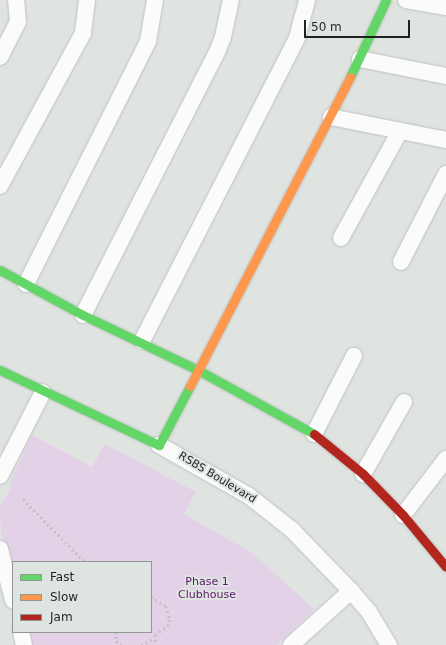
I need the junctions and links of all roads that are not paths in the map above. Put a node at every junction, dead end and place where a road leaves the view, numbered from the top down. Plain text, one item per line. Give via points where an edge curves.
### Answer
1 (16, 0) edge
2 (87, 0) edge
3 (155, 0) edge
4 (231, 0) edge
5 (307, 0) edge
6 (386, 0) edge
7 (406, 0) edge
8 (446, 6) edge
9 (0, 57) edge
10 (360, 59) junction
11 (446, 76) edge
12 (331, 117) junction
13 (400, 131) junction
14 (446, 140) edge
15 (446, 174) edge
16 (0, 186) edge
17 (341, 238) dead end
18 (401, 262) dead end
19 (0, 270) edge
20 (26, 284) junction
21 (83, 315) junction
22 (142, 341) junction
23 (354, 356) dead end
24 (0, 370) edge
25 (198, 370) junction
26 (43, 392) junction
27 (404, 402) dead end
28 (314, 434) junction
29 (159, 445) junction
30 (446, 459) edge
31 (1, 471) edge
32 (363, 474) junction
33 (403, 515) junction
34 (0, 549) edge
35 (445, 562) edge
36 (351, 591) junction
37 (12, 596) edge
38 (21, 633) edge
39 (24, 645) edge
40 (291, 645) edge
41 (389, 645) edge

1 - 9 street via 18,22
2 - 16 street via 83,33
3 - 20 street via 148,41
4 - 21 street via 217,52
5 - 22 street via 297,38
6 - 10 street
7 - 8 street
10 - 11 street
10 - 12 street
12 - 13 street
12 - 25 street
13 - 14 street
13 - 17 street
15 - 18 street
19 - 20 street
20 - 21 street
21 - 22 street
22 - 25 street
23 - 28 street
24 - 26 street, RSBS Boulevard
25 - 28 street
25 - 29 street
26 - 29 street, RSBS Boulevard
26 - 31 street
27 - 32 street
28 - 32 street
29 - 36 street, RSBS Boulevard via 249,496 292,530
30 - 33 street
32 - 33 street
33 - 35 street
34 - 37 street
36 - 40 street
36 - 41 street, RSBS Boulevard via 369,612
38 - 39 street

